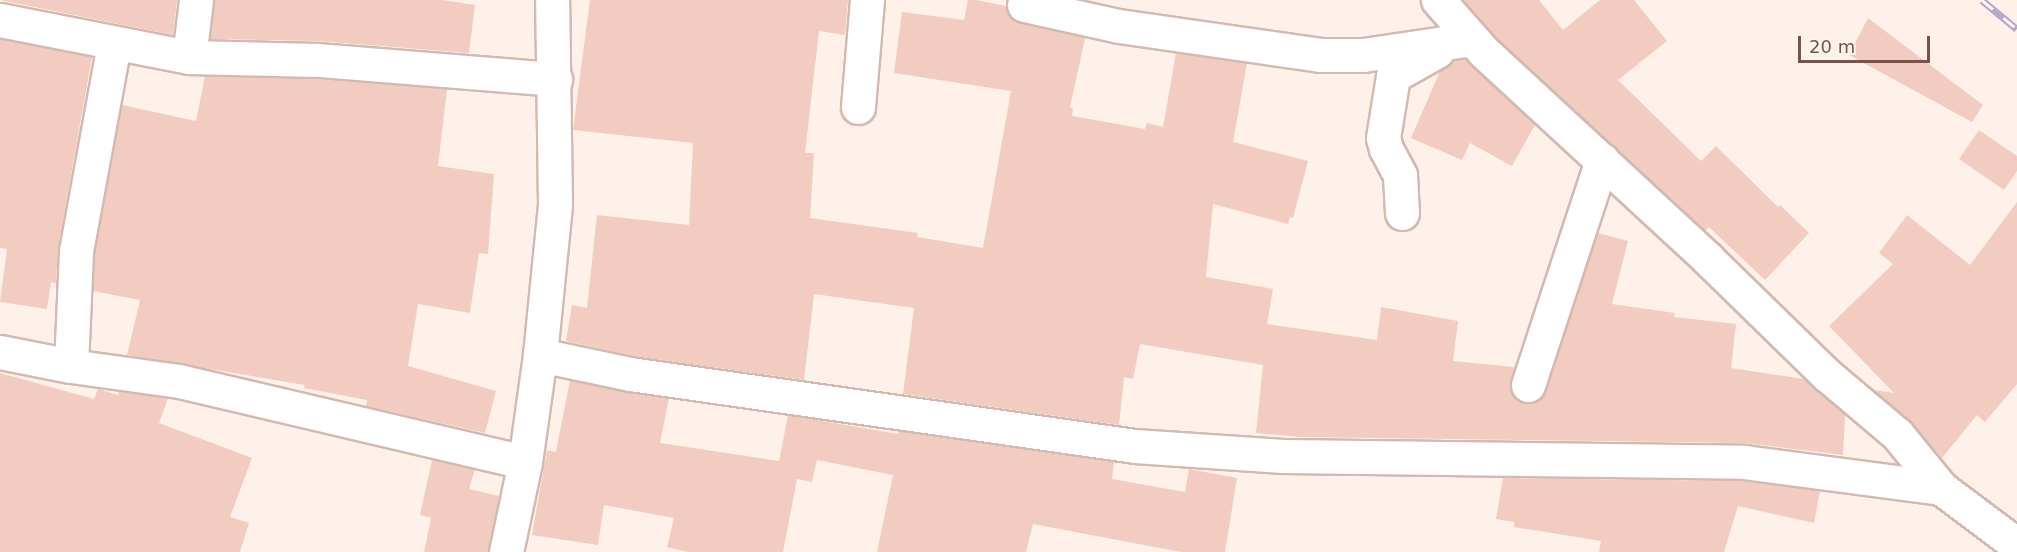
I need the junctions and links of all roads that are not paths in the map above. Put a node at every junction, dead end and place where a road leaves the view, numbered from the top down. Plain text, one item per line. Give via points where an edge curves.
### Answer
1 (196, 0) edge
2 (552, 0) edge
3 (867, 0) edge
4 (1438, 0) edge
5 (1024, 5) dead end
6 (0, 20) edge
7 (1460, 41) junction
8 (114, 43) junction
9 (189, 57) junction
10 (555, 79) junction
11 (858, 107) dead end
12 (1602, 160) junction
13 (1402, 213) dead end
14 (0, 352) edge
15 (540, 355) junction
16 (71, 366) junction
17 (1528, 385) dead end
18 (525, 462) junction
19 (1941, 488) junction
20 (2017, 545) edge
21 (506, 552) edge

1 - 9 street
2 - 10 street
3 - 11 street
4 - 7 street
5 - 7 street via 1119,26 1320,55 1363,55
6 - 8 street
7 - 12 street
7 - 13 street via 1393,76 1383,138 1400,175
8 - 9 street
8 - 16 street via 76,251
9 - 10 street via 318,60
10 - 15 street via 555,205
12 - 17 street
12 - 19 street via 1827,375 1897,434
14 - 16 street
15 - 18 street
15 - 19 street via 630,374 1135,446 1283,456 1744,462
16 - 18 street via 179,381
18 - 21 street
19 - 20 street

